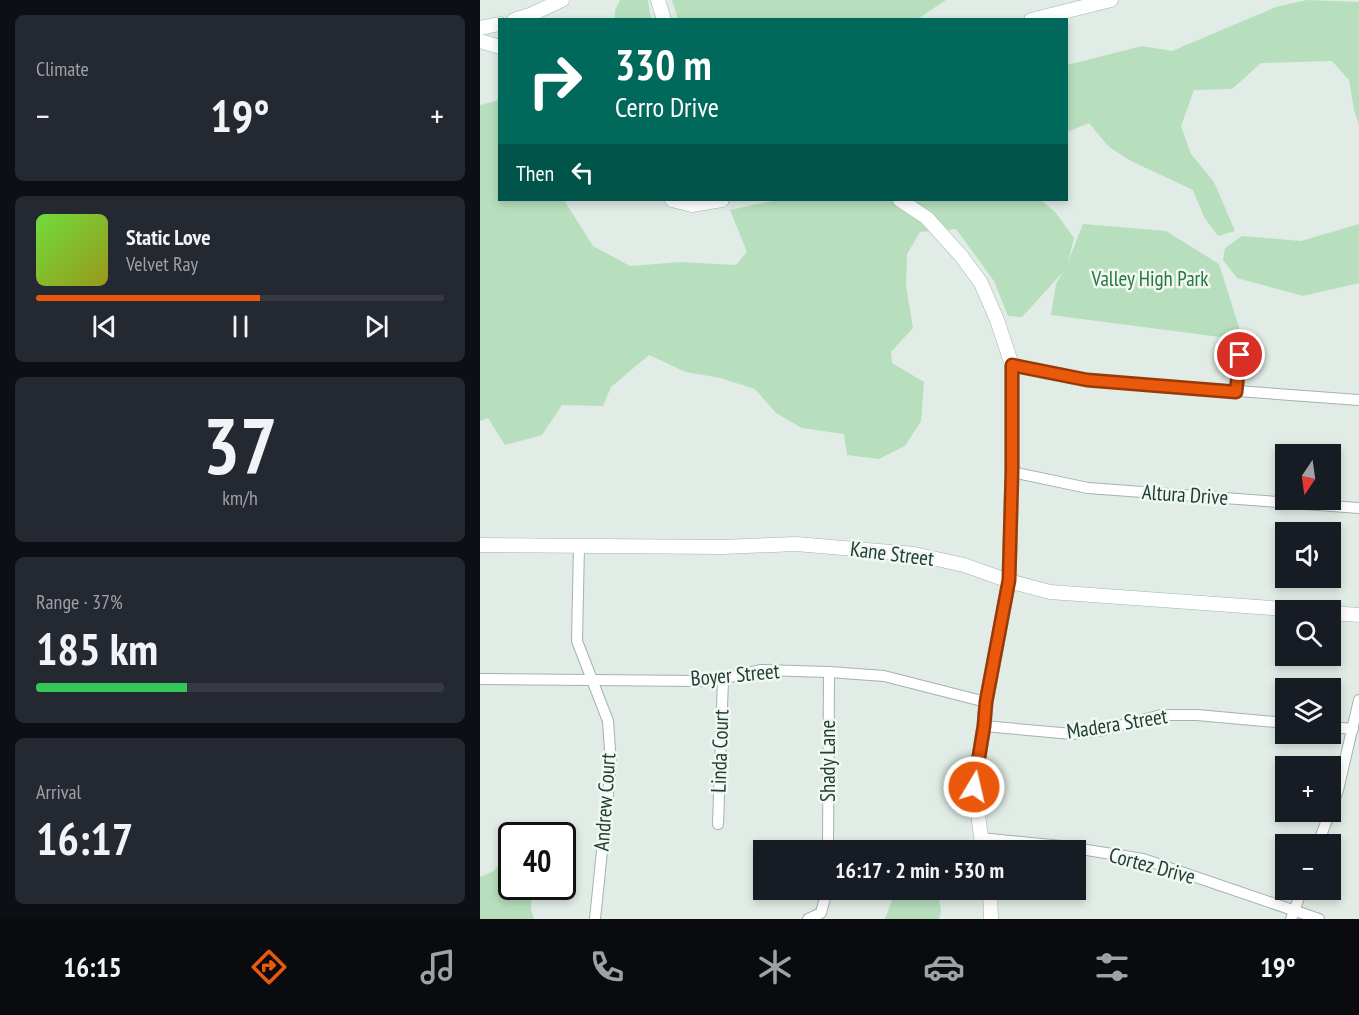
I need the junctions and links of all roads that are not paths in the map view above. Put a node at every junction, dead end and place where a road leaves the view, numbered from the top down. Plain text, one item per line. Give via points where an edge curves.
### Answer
1 (562, 0) edge
2 (658, 0) edge
3 (1111, 0) edge
4 (520, 18) edge
5 (663, 18) edge
6 (1039, 18) edge
7 (498, 24) edge
8 (480, 28) edge
9 (480, 40) edge
10 (498, 46) edge
11 (676, 201) edge
12 (716, 201) edge
13 (902, 201) edge
14 (1240, 355) dead end
15 (1012, 365) junction
16 (1236, 392) junction
17 (1359, 400) edge
18 (1012, 471) junction
19 (1359, 508) edge
20 (480, 545) edge
21 (579, 546) junction
22 (1009, 580) junction
23 (1275, 608) edge
24 (1341, 614) edge
25 (1359, 615) edge
26 (829, 672) junction
27 (480, 679) edge
28 (591, 679) junction
29 (723, 679) junction
30 (1359, 700) edge
31 (986, 702) junction
32 (1275, 722) edge
33 (984, 726) junction
34 (1341, 728) edge
35 (1353, 729) junction
36 (718, 824) dead end
37 (1322, 834) edge
38 (828, 840) edge
39 (981, 840) edge
40 (1086, 850) edge
41 (824, 900) edge
42 (990, 900) edge
43 (1298, 900) edge
44 (1293, 915) edge
45 (595, 919) edge
46 (808, 919) edge
47 (991, 919) edge
48 (1319, 919) edge

1 - 4 street
2 - 5 street
3 - 6 street
7 - 8 street
9 - 10 street
11 - 12 street via 692,205
13 - 15 street via 927,218 981,284
14 - 16 street
15 - 16 street via 1087,380
15 - 18 street
16 - 17 street
18 - 19 street, Altura Drive via 1088,488
18 - 22 street
20 - 21 street, Kane Street
21 - 22 street, Kane Street via 796,544 914,554
21 - 28 street, Andrew Court via 577,641
22 - 23 street, Kane Street via 1050,592
22 - 31 street
24 - 25 street
26 - 29 street, Boyer Street via 760,670
26 - 31 street, Boyer Street via 884,676
26 - 38 street, Shady Lane
27 - 28 street, Boyer Street
28 - 29 street, Boyer Street
28 - 45 street, Andrew Court via 608,721 612,764
29 - 36 street, Linda Court
30 - 35 street
31 - 33 street
32 - 33 street, Madera Street via 1161,715 1072,734
33 - 39 street via 974,787
34 - 35 street
35 - 37 street via 1338,790
40 - 44 street, Cortez Drive via 1143,860
41 - 46 street via 821,913
42 - 47 street
43 - 44 street
44 - 48 street, Cortez Drive

